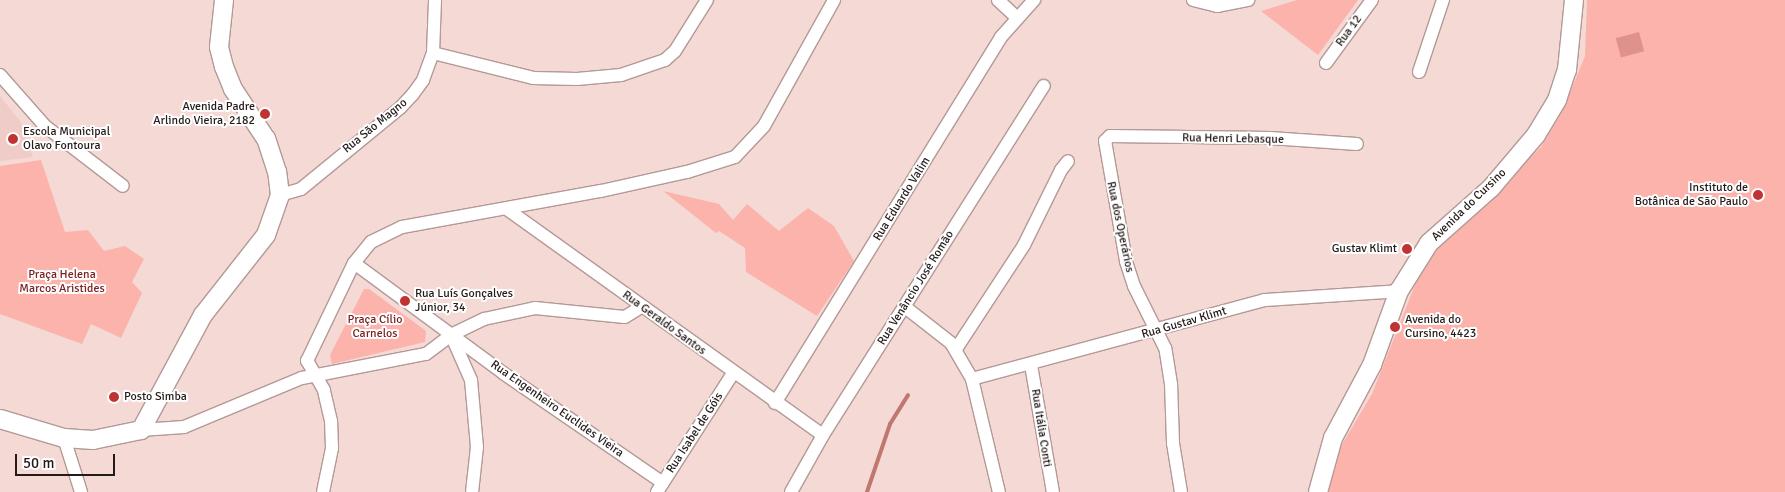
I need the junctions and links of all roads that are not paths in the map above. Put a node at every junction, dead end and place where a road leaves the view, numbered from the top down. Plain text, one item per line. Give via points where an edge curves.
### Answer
1 (224, 0) edge
2 (434, 0) edge
3 (706, 0) edge
4 (834, 0) edge
5 (998, 0) edge
6 (1034, 0) edge
7 (1193, 0) edge
8 (1248, 0) edge
9 (1372, 0) edge
10 (1443, 0) edge
11 (1574, 0) edge
12 (1016, 17) junction
13 (432, 53) junction
14 (1326, 63) dead end
15 (1419, 72) dead end
16 (0, 75) edge
17 (1044, 86) dead end
18 (1110, 136) joint
19 (1357, 144) dead end
20 (1068, 161) dead end
21 (123, 186) dead end
22 (280, 195) junction
23 (507, 209) junction
24 (354, 263) junction
25 (1399, 291) junction
26 (641, 307) junction
27 (905, 307) junction
28 (1158, 331) junction
29 (451, 335) junction
30 (956, 349) junction
31 (1031, 365) junction
32 (733, 373) junction
33 (316, 376) junction
34 (972, 379) junction
35 (775, 402) junction
36 (0, 419) edge
37 (141, 430) junction
38 (823, 435) junction
39 (64, 438) junction
40 (660, 487) edge
41 (81, 492) edge
42 (323, 492) edge
43 (472, 492) edge
44 (792, 492) edge
45 (999, 492) edge
46 (1052, 492) edge
47 (1182, 492) edge
48 (1311, 492) edge
49 (1318, 492) edge

1 - 22 main road via 220,47 224,67 233,89 266,139 277,172
2 - 13 street, Rua São Magno
3 - 13 street via 675,51 665,60 621,74 577,79 533,78
4 - 23 street via 764,126 735,157 686,172
5 - 12 street
6 - 12 street, Rua Eduardo Valim
7 - 8 street via 1218,6
9 - 14 street, Rua 12
10 - 15 street
11 - 25 main road, Avenida do Cursino via 1568,70 1550,113 1532,140 1491,188 1429,243
12 - 35 street, Rua Eduardo Valim
13 - 22 street, Rua São Magno via 423,80 400,108 301,189
16 - 21 street via 45,126
17 - 27 street, Rua Venâncio José Romão
18 - 19 street, Rua Henri Lebasque via 1270,138
18 - 28 street, Rua dos Operários via 1105,141 1126,261 1134,286
20 - 30 street via 1024,245
22 - 37 main road via 266,235 203,315
23 - 24 street via 402,227 371,242
23 - 26 street, Rua Geraldo Santos
24 - 29 street, Rua Engenheiro Euclides Vieira
24 - 33 street via 307,361
25 - 28 street, Rua Gustav Klimt via 1264,300
25 - 49 main road, Avenida do Cursino via 1372,365 1333,438
26 - 29 street via 625,318 558,309 518,310 484,319
26 - 32 street, Rua Geraldo Santos
27 - 30 street via 933,326
27 - 38 street, Rua Venâncio José Romão
28 - 31 street, Rua Gustav Klimt
28 - 47 street, Rua dos Operários via 1171,384 1173,443
29 - 33 street via 426,354
29 - 40 street, Rua Engenheiro Euclides Vieira
29 - 43 street via 471,380 477,447
30 - 34 street
31 - 34 street, Rua Gustav Klimt
31 - 46 street, Rua Itália Conti
32 - 35 street, Rua Geraldo Santos
32 - 40 street, Rua Isabel de Góis
33 - 37 street via 288,382 255,400 184,427
33 - 42 street via 324,390 331,421 332,448
34 - 45 street
35 - 38 street, Rua Geraldo Santos
36 - 39 main road
37 - 39 main road via 93,440
38 - 44 street, Rua Venâncio José Romão
39 - 41 street
48 - 49 street

